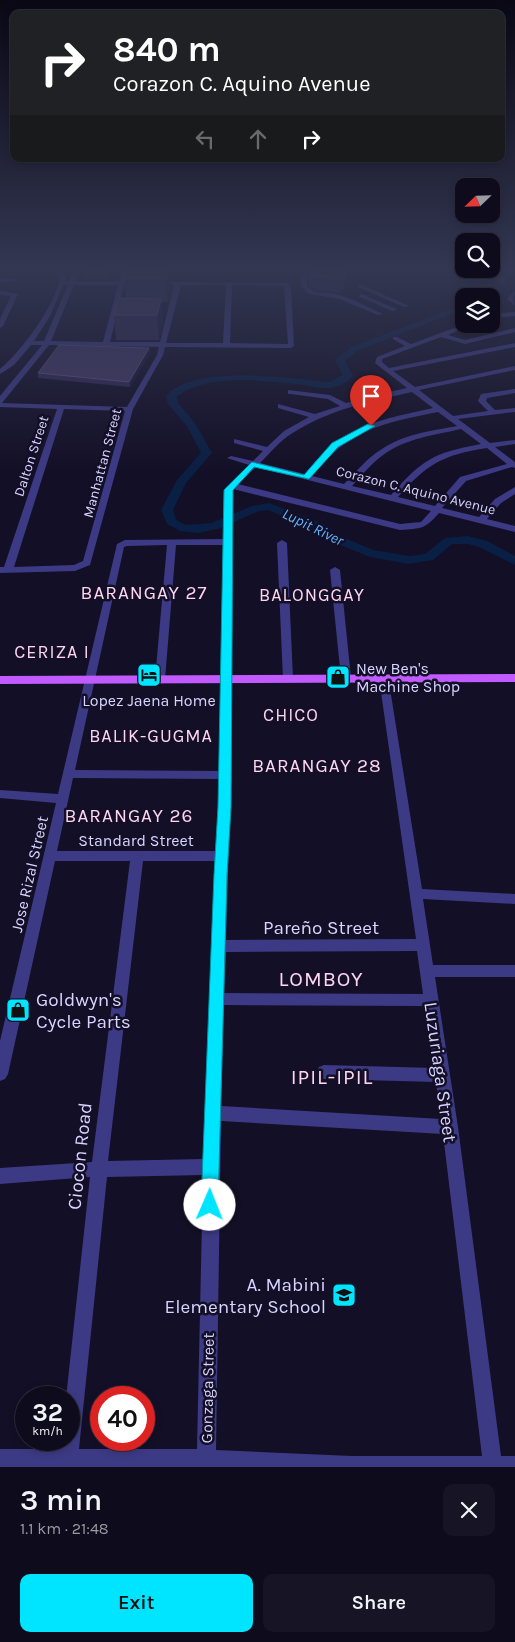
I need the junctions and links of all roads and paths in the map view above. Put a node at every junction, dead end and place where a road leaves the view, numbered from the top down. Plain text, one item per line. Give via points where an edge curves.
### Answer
1 (33, 335) edge
2 (50, 335) edge
3 (108, 335) edge
4 (166, 335) edge
5 (227, 335) edge
6 (290, 335) edge
7 (441, 335) edge
8 (444, 335) edge
9 (492, 335) edge
10 (395, 338) dead end
11 (29, 343) junction
12 (46, 344) junction
13 (106, 345) junction
14 (515, 345) edge
15 (164, 346) junction
16 (226, 346) junction
17 (410, 346) junction
18 (10, 366) junction
19 (0, 367) edge
20 (515, 368) edge
21 (387, 370) junction
22 (0, 372) edge
23 (412, 389) junction
24 (515, 391) edge
25 (291, 392) dead end
26 (0, 401) edge
27 (0, 405) edge
28 (344, 405) junction
29 (281, 406) dead end
30 (61, 407) junction
31 (129, 409) junction
32 (440, 410) junction
33 (515, 410) edge
34 (493, 412) junction
35 (315, 417) junction
36 (451, 418) junction
37 (462, 427) junction
38 (237, 441) dead end
39 (515, 442) edge
40 (488, 446) junction
41 (268, 450) junction
42 (231, 458) dead end
43 (252, 464) junction
44 (514, 465) edge
45 (306, 478) junction
46 (231, 485) junction
47 (346, 487) junction
48 (515, 490) edge
49 (394, 498) junction
50 (436, 510) junction
51 (482, 520) junction
52 (515, 528) edge
53 (228, 542) junction
54 (172, 543) junction
55 (282, 543) dead end
56 (4, 570) edge
57 (335, 570) dead end
58 (346, 678) junction
59 (384, 678) junction
60 (515, 678) edge
61 (160, 679) junction
62 (288, 679) junction
63 (0, 680) edge
64 (90, 680) junction
65 (227, 680) junction
66 (70, 774) junction
67 (224, 774) junction
68 (0, 794) edge
69 (63, 799) junction
70 (50, 856) junction
71 (137, 856) junction
72 (221, 856) junction
73 (416, 894) junction
74 (515, 899) edge
75 (423, 945) junction
76 (219, 946) junction
77 (427, 971) junction
78 (515, 971) edge
79 (217, 999) junction
80 (431, 1000) junction
81 (6, 1020) edge
82 (324, 1072) dead end
83 (0, 1074) edge
84 (442, 1075) junction
85 (212, 1113) junction
86 (450, 1127) junction
87 (210, 1167) junction
88 (98, 1169) junction
89 (0, 1176) edge
90 (0, 1459) edge
91 (68, 1460) junction
92 (206, 1463) edge
93 (493, 1466) edge
94 (515, 1466) edge

1 - 11 street
2 - 12 street
3 - 13 street
4 - 15 street, Manhattan Street
5 - 16 street
6 - 16 street via 291,346
7 - 17 street
8 - 9 street via 465,342
10 - 17 street
11 - 12 street
11 - 18 street
12 - 13 street
12 - 26 street
13 - 15 street
14 - 21 street
15 - 16 street
15 - 31 street, Manhattan Street
17 - 21 street via 379,358 378,363
18 - 19 street
18 - 22 street
20 - 23 street
21 - 23 street
23 - 28 street
23 - 32 street
24 - 34 street via 484,396 482,401
25 - 28 street via 330,397
27 - 30 street
28 - 35 street
29 - 35 street
30 - 31 street
30 - 56 street, Dalton Street
31 - 56 street, Manhattan Street via 87,564 82,567
32 - 36 street
32 - 45 street via 390,420 353,434 335,445
33 - 34 street
34 - 36 street
35 - 41 street via 286,433
36 - 37 street
37 - 40 street
37 - 47 street via 392,446
38 - 41 street
39 - 40 street
40 - 44 street
40 - 49 street via 431,461
41 - 43 street
42 - 43 street, Corazon C. Aquino Avenue
43 - 45 street, Corazon C. Aquino Avenue
43 - 46 street
44 - 50 street via 463,479
45 - 47 street, Corazon C. Aquino Avenue
46 - 50 street via 400,527 419,526
46 - 53 street, Gonzaga Street via 228,494
47 - 49 street, Corazon C. Aquino Avenue
48 - 51 street via 498,501
49 - 50 street, Corazon C. Aquino Avenue
50 - 51 street, Corazon C. Aquino Avenue
51 - 52 street, Corazon C. Aquino Avenue
53 - 54 street
53 - 65 street, Gonzaga Street
54 - 61 street
54 - 64 street, Jose Rizal Street via 121,544
55 - 62 street
57 - 58 street
58 - 59 main road
58 - 62 main road
59 - 60 main road
59 - 73 street, Luzuriaga Street
61 - 64 main road
61 - 65 main road
62 - 65 main road
63 - 64 main road
64 - 66 street, Jose Rizal Street
65 - 67 street, Gonzaga Street
66 - 67 street
66 - 69 street, Jose Rizal Street
67 - 72 street, Gonzaga Street
68 - 69 street
69 - 70 street, Jose Rizal Street
70 - 71 street, Standard Street
70 - 81 street, Jose Rizal Street
71 - 72 street, Standard Street
71 - 88 street, Ciocon Road via 116,1003
72 - 76 street, Gonzaga Street
73 - 74 street
73 - 75 street, Luzuriaga Street
75 - 76 street, Pareño Street
75 - 77 street, Luzuriaga Street
76 - 79 street, Gonzaga Street
77 - 78 street
77 - 80 street, Luzuriaga Street
79 - 80 street
79 - 85 street, Gonzaga Street
80 - 84 street, Luzuriaga Street
81 - 83 street, Jose Rizal Street
82 - 84 street
84 - 86 street, Luzuriaga Street
85 - 86 street
85 - 87 street, Gonzaga Street
86 - 93 street, Luzuriaga Street
87 - 88 street
87 - 92 street, Gonzaga Street
88 - 89 street
88 - 91 street, Ciocon Road via 92,1254
90 - 91 street
91 - 92 street
92 - 93 street
93 - 94 street

